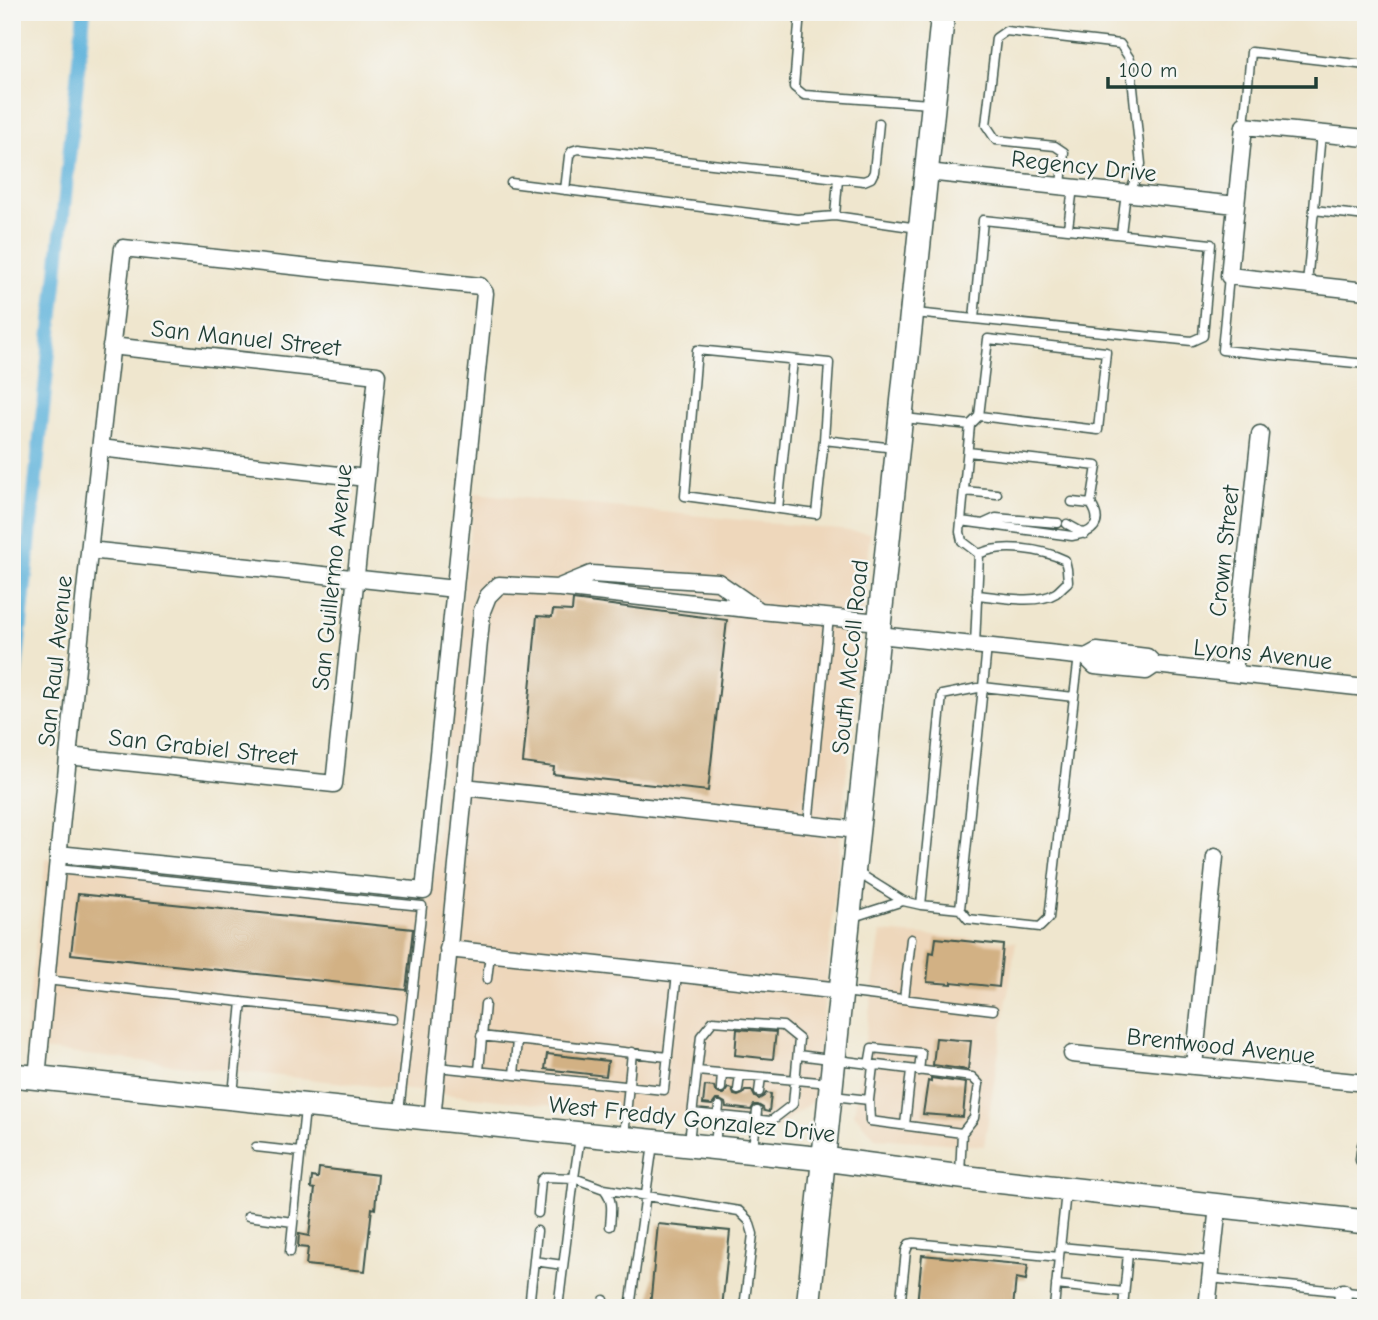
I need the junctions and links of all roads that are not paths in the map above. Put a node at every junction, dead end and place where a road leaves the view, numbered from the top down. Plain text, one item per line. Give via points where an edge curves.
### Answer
1 (800, 12) edge
2 (943, 12) edge
3 (1366, 65) edge
4 (934, 105) junction
5 (879, 123) dead end
6 (1244, 126) junction
7 (1321, 134) junction
8 (1366, 138) edge
9 (927, 172) junction
10 (838, 179) junction
11 (511, 183) dead end
12 (1067, 187) junction
13 (565, 190) junction
14 (1128, 193) junction
15 (1236, 205) junction
16 (1314, 211) junction
17 (835, 216) junction
18 (1366, 216) edge
19 (921, 228) junction
20 (1068, 228) junction
21 (1121, 233) junction
22 (1229, 276) junction
23 (1307, 284) junction
24 (1366, 291) edge
25 (912, 312) junction
26 (974, 319) junction
27 (111, 346) junction
28 (793, 359) junction
29 (1366, 364) edge
30 (377, 375) joint
31 (979, 416) junction
32 (901, 418) junction
33 (970, 425) junction
34 (1260, 434) dead end
35 (824, 440) junction
36 (100, 448) junction
37 (898, 449) junction
38 (968, 452) junction
39 (366, 478) junction
40 (964, 491) junction
41 (997, 494) dead end
42 (1072, 502) dead end
43 (1091, 504) junction
44 (778, 509) junction
45 (961, 521) junction
46 (983, 524) junction
47 (1085, 534) junction
48 (89, 550) junction
49 (979, 554) junction
50 (355, 578) junction
51 (557, 588) junction
52 (455, 589) junction
53 (977, 595) junction
54 (760, 611) junction
55 (829, 617) junction
56 (879, 629) junction
57 (981, 646) junction
58 (1082, 657) junction
59 (1234, 673) junction
60 (983, 687) junction
61 (1366, 688) edge
62 (1074, 697) junction
63 (68, 756) junction
64 (334, 784) joint
65 (464, 787) junction
66 (808, 825) junction
67 (858, 830) junction
68 (1216, 857) dead end
69 (58, 862) junction
70 (854, 871) junction
71 (423, 899) junction
72 (903, 901) junction
73 (922, 905) junction
74 (960, 909) junction
75 (849, 918) junction
76 (911, 939) dead end
77 (449, 949) junction
78 (490, 954) junction
79 (677, 974) junction
80 (487, 979) dead end
81 (46, 980) junction
82 (841, 991) junction
83 (904, 999) junction
84 (242, 1002) junction
85 (485, 1004) dead end
86 (993, 1010) dead end
87 (392, 1019) dead end
88 (481, 1036) junction
89 (517, 1040) junction
90 (561, 1045) junction
91 (578, 1046) junction
92 (594, 1048) junction
93 (632, 1052) junction
94 (1072, 1054) dead end
95 (797, 1055) junction
96 (560, 1056) dead end
97 (576, 1057) dead end
98 (668, 1057) junction
99 (593, 1059) dead end
100 (871, 1065) junction
101 (1194, 1066) junction
102 (437, 1067) junction
103 (915, 1070) junction
104 (479, 1071) junction
105 (697, 1071) junction
106 (722, 1073) junction
107 (514, 1074) junction
108 (12, 1075) edge
109 (740, 1075) junction
110 (761, 1077) junction
111 (37, 1078) junction
112 (832, 1079) junction
113 (795, 1080) junction
114 (1366, 1083) edge
115 (629, 1086) junction
116 (721, 1088) dead end
117 (738, 1090) dead end
118 (759, 1092) dead end
119 (232, 1098) junction
120 (869, 1100) junction
121 (306, 1106) junction
122 (719, 1106) dead end
123 (692, 1114) junction
124 (399, 1115) junction
125 (757, 1115) junction
126 (718, 1116) junction
127 (432, 1119) junction
128 (905, 1125) junction
129 (962, 1133) junction
130 (580, 1134) junction
131 (624, 1139) junction
132 (654, 1142) junction
133 (689, 1145) junction
134 (1366, 1145) edge
135 (256, 1147) dead end
136 (715, 1148) junction
137 (301, 1152) junction
138 (752, 1152) junction
139 (824, 1159) junction
140 (1366, 1160) edge
141 (959, 1177) junction
142 (574, 1178) junction
143 (604, 1189) junction
144 (1067, 1189) junction
145 (647, 1197) junction
146 (1218, 1206) junction
147 (538, 1213) dead end
148 (248, 1216) dead end
149 (293, 1222) junction
150 (1366, 1222) edge
151 (610, 1226) dead end
152 (537, 1231) dead end
153 (1060, 1247) junction
154 (290, 1252) dead end
155 (1128, 1253) junction
156 (1059, 1256) junction
157 (534, 1261) junction
158 (1212, 1261) junction
159 (564, 1265) junction
160 (1210, 1278) junction
161 (1056, 1285) junction
162 (1124, 1293) junction
163 (1366, 1294) edge
164 (1343, 1300) edge
165 (559, 1307) edge
166 (529, 1308) edge
167 (574, 1308) edge
168 (630, 1308) edge
169 (744, 1308) edge
170 (808, 1308) edge
171 (900, 1308) edge
172 (1054, 1308) edge
173 (1123, 1308) edge
174 (1207, 1308) edge

1 - 4 lane via 794,87 804,95
2 - 4 main road, South McColl Road
3 - 6 lane via 1251,52
4 - 9 main road, South McColl Road
5 - 10 lane via 871,178
6 - 7 street
6 - 15 street
7 - 8 street
7 - 16 lane
9 - 12 street, Regency Drive
9 - 19 main road, South McColl Road
10 - 13 lane via 578,149 569,156
10 - 17 lane
11 - 13 lane
12 - 14 street, Regency Drive
12 - 14 lane via 1064,152 1055,146 996,140 985,125 996,38 1006,30 1120,44 1130,59 1141,164
12 - 20 lane
13 - 17 lane via 797,219
14 - 15 street, Regency Drive
14 - 21 lane
15 - 22 street
16 - 18 lane
16 - 23 lane
17 - 19 lane
19 - 25 main road, South McColl Road
20 - 21 lane
20 - 26 lane via 983,220
21 - 26 lane via 1210,244 1203,336 1192,341
22 - 23 street
22 - 29 lane via 1222,349
23 - 24 street
25 - 26 lane
25 - 32 main road, South McColl Road
27 - 30 street, San Manuel Street
27 - 36 street, San Raul Avenue
27 - 52 street, San Raul Avenue via 122,248 480,286 485,293
28 - 35 lane via 829,363
28 - 44 lane
28 - 44 lane via 697,350 685,496
30 - 39 street, San Guillermo Avenue
31 - 31 lane via 988,339 1106,352 1098,429
31 - 33 lane
32 - 33 lane
32 - 37 main road, South McColl Road
33 - 38 lane
34 - 59 street, Crown Street
35 - 37 lane
35 - 44 lane via 816,514
36 - 39 street
36 - 48 street, San Raul Avenue
37 - 56 main road, South McColl Road
38 - 40 lane
38 - 43 lane via 1097,466
39 - 50 street, San Guillermo Avenue
40 - 41 lane
40 - 45 lane
42 - 43 lane
43 - 47 lane via 1096,523
45 - 46 lane
45 - 49 lane via 962,541
46 - 47 lane
46 - 47 lane via 996,518 1063,523
48 - 50 street
48 - 63 street, San Raul Avenue
49 - 53 lane
49 - 53 lane via 1001,548 1054,555 1065,560 1068,582 1046,597
50 - 52 street
50 - 64 street, San Guillermo Avenue
51 - 54 street, Lyons Avenue
51 - 54 street via 591,574 718,582
51 - 65 street, Lyons Avenue via 499,585 488,596 482,611
52 - 71 street
53 - 57 lane
54 - 55 street, Lyons Avenue
55 - 56 street, Lyons Avenue
55 - 66 lane
56 - 57 street, Lyons Avenue
56 - 67 main road, South McColl Road
57 - 58 street, Lyons Avenue
57 - 60 lane
58 - 59 street, Lyons Avenue via 1095,666 1146,671 1155,665
58 - 62 lane
59 - 61 street, Lyons Avenue
60 - 62 lane
60 - 73 lane via 942,695
60 - 74 lane
62 - 74 lane via 1049,918 1040,928 968,919
63 - 64 street, San Grabiel Street
63 - 69 street, San Raul Avenue
65 - 66 street
65 - 77 street, Lyons Avenue
66 - 67 street
67 - 70 main road, South McColl Road
68 - 101 street
69 - 71 street
69 - 81 street, San Raul Avenue
70 - 72 lane
70 - 75 main road, South McColl Road
71 - 124 lane
72 - 73 lane
72 - 75 lane
73 - 74 lane
75 - 82 main road, South McColl Road
76 - 83 lane
77 - 78 street
77 - 102 street, Lyons Avenue
78 - 79 street
78 - 80 lane
79 - 82 street
79 - 98 lane
81 - 84 lane
81 - 111 street, San Raul Avenue
82 - 83 lane
82 - 112 main road, South McColl Road
83 - 86 lane
84 - 87 lane
84 - 119 lane
85 - 88 lane
88 - 89 lane
88 - 104 lane
89 - 90 lane
89 - 107 lane
90 - 91 lane
90 - 96 lane
91 - 92 lane
91 - 97 lane
92 - 93 lane
92 - 99 lane
93 - 98 lane
93 - 115 lane
94 - 101 street, Brentwood Avenue
95 - 105 lane via 799,1040 783,1026 713,1021 701,1036
95 - 112 lane
95 - 113 lane
98 - 115 lane via 664,1090
100 - 103 lane
100 - 103 lane via 872,1048 921,1053
100 - 112 lane
100 - 120 lane
101 - 114 street, Brentwood Avenue
102 - 104 lane
102 - 127 street, Lyons Avenue
103 - 128 lane
103 - 129 lane via 972,1077 979,1084 974,1118
104 - 107 lane
105 - 106 lane
105 - 123 lane
106 - 109 lane
106 - 116 lane
107 - 115 lane via 559,1075
108 - 111 main road, West Freddy Gonzalez Drive
109 - 110 lane
109 - 117 lane
110 - 113 lane
110 - 118 lane
111 - 119 main road, West Freddy Gonzalez Drive
112 - 113 lane
112 - 120 lane
112 - 139 main road, South McColl Road
113 - 125 lane via 793,1104 771,1121
115 - 131 lane
119 - 121 main road, West Freddy Gonzalez Drive
120 - 128 lane via 870,1121
121 - 124 main road, West Freddy Gonzalez Drive
121 - 137 lane
122 - 126 lane
123 - 126 lane
123 - 133 lane
124 - 127 main road, West Freddy Gonzalez Drive
125 - 126 lane
125 - 138 lane
126 - 136 lane
127 - 130 main road, West Freddy Gonzalez Drive
128 - 129 lane
129 - 141 lane
130 - 131 main road, West Freddy Gonzalez Drive
130 - 142 lane
131 - 132 main road, West Freddy Gonzalez Drive
132 - 133 main road, West Freddy Gonzalez Drive
132 - 145 lane
133 - 136 main road, West Freddy Gonzalez Drive
134 - 140 street
135 - 137 lane
136 - 138 main road, West Freddy Gonzalez Drive
137 - 149 lane
138 - 139 main road, West Freddy Gonzalez Drive
139 - 141 main road, West Freddy Gonzalez Drive
139 - 170 main road, South McColl Road
141 - 144 main road, West Freddy Gonzalez Drive
142 - 143 lane
142 - 147 lane via 541,1180
142 - 159 lane
143 - 145 lane
143 - 151 lane via 612,1207
144 - 146 main road, West Freddy Gonzalez Drive
144 - 153 lane
145 - 168 lane
145 - 169 lane via 739,1211 749,1221 753,1234
146 - 150 main road, West Freddy Gonzalez Drive
146 - 158 street
148 - 149 lane
149 - 154 lane
152 - 157 lane
153 - 155 lane
153 - 156 lane
155 - 158 lane
155 - 162 lane
156 - 161 lane
156 - 171 lane via 909,1244
157 - 159 lane
157 - 166 lane
158 - 160 street
159 - 165 lane
160 - 164 lane
160 - 174 street
161 - 162 lane
161 - 172 lane
162 - 173 lane
163 - 164 lane
165 - 167 lane

